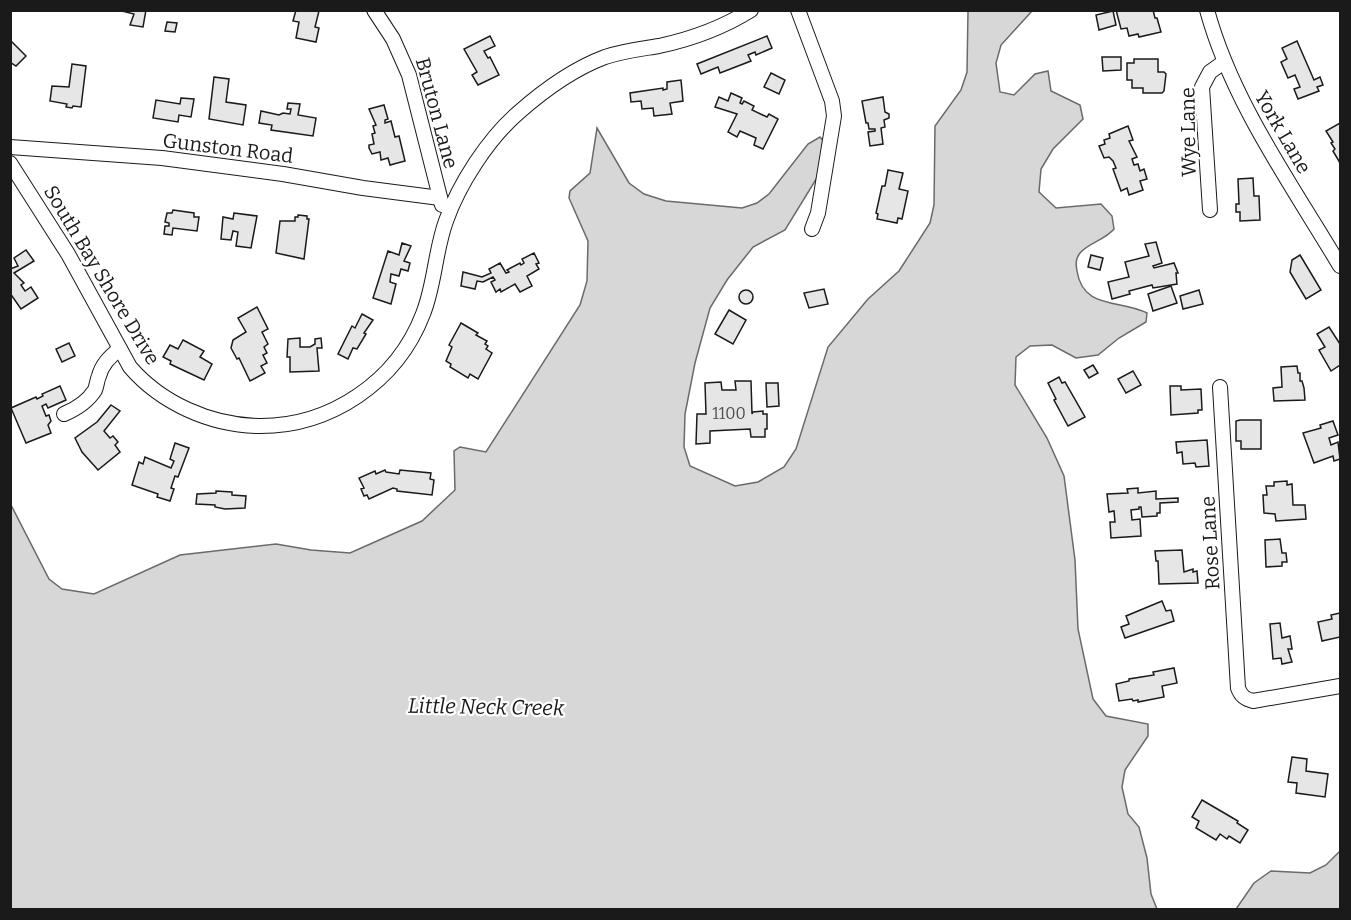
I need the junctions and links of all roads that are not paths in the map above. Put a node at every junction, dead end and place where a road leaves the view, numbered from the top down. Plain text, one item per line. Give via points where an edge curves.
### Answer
1 (374, 10) edge
2 (751, 10) edge
3 (798, 10) edge
4 (1207, 10) edge
5 (1224, 62) junction
6 (10, 147) edge
7 (10, 163) edge
8 (440, 198) junction
9 (1210, 210) dead end
10 (446, 221) junction
11 (812, 230) dead end
12 (1341, 266) edge
13 (120, 350) junction
14 (1220, 387) dead end
15 (64, 414) dead end
16 (1341, 686) edge

1 - 8 street, Bruton Lane via 409,75
2 - 10 street, South Bay Shore Drive via 711,32 613,55 562,79 504,127 469,173
3 - 11 street via 834,116
4 - 5 street, York Lane
5 - 9 street, Wye Lane via 1210,72 1202,87
5 - 12 street, York Lane via 1239,95
6 - 8 street, Gunston Road via 162,159
7 - 13 street, South Bay Shore Drive via 68,254
8 - 10 street, Bruton Lane
10 - 13 street, South Bay Shore Drive via 424,312 414,335 391,368 374,384 327,414 269,426 201,415 150,387
13 - 15 street via 104,364 90,395
14 - 16 street, Rose Lane via 1238,688 1242,696 1253,701

